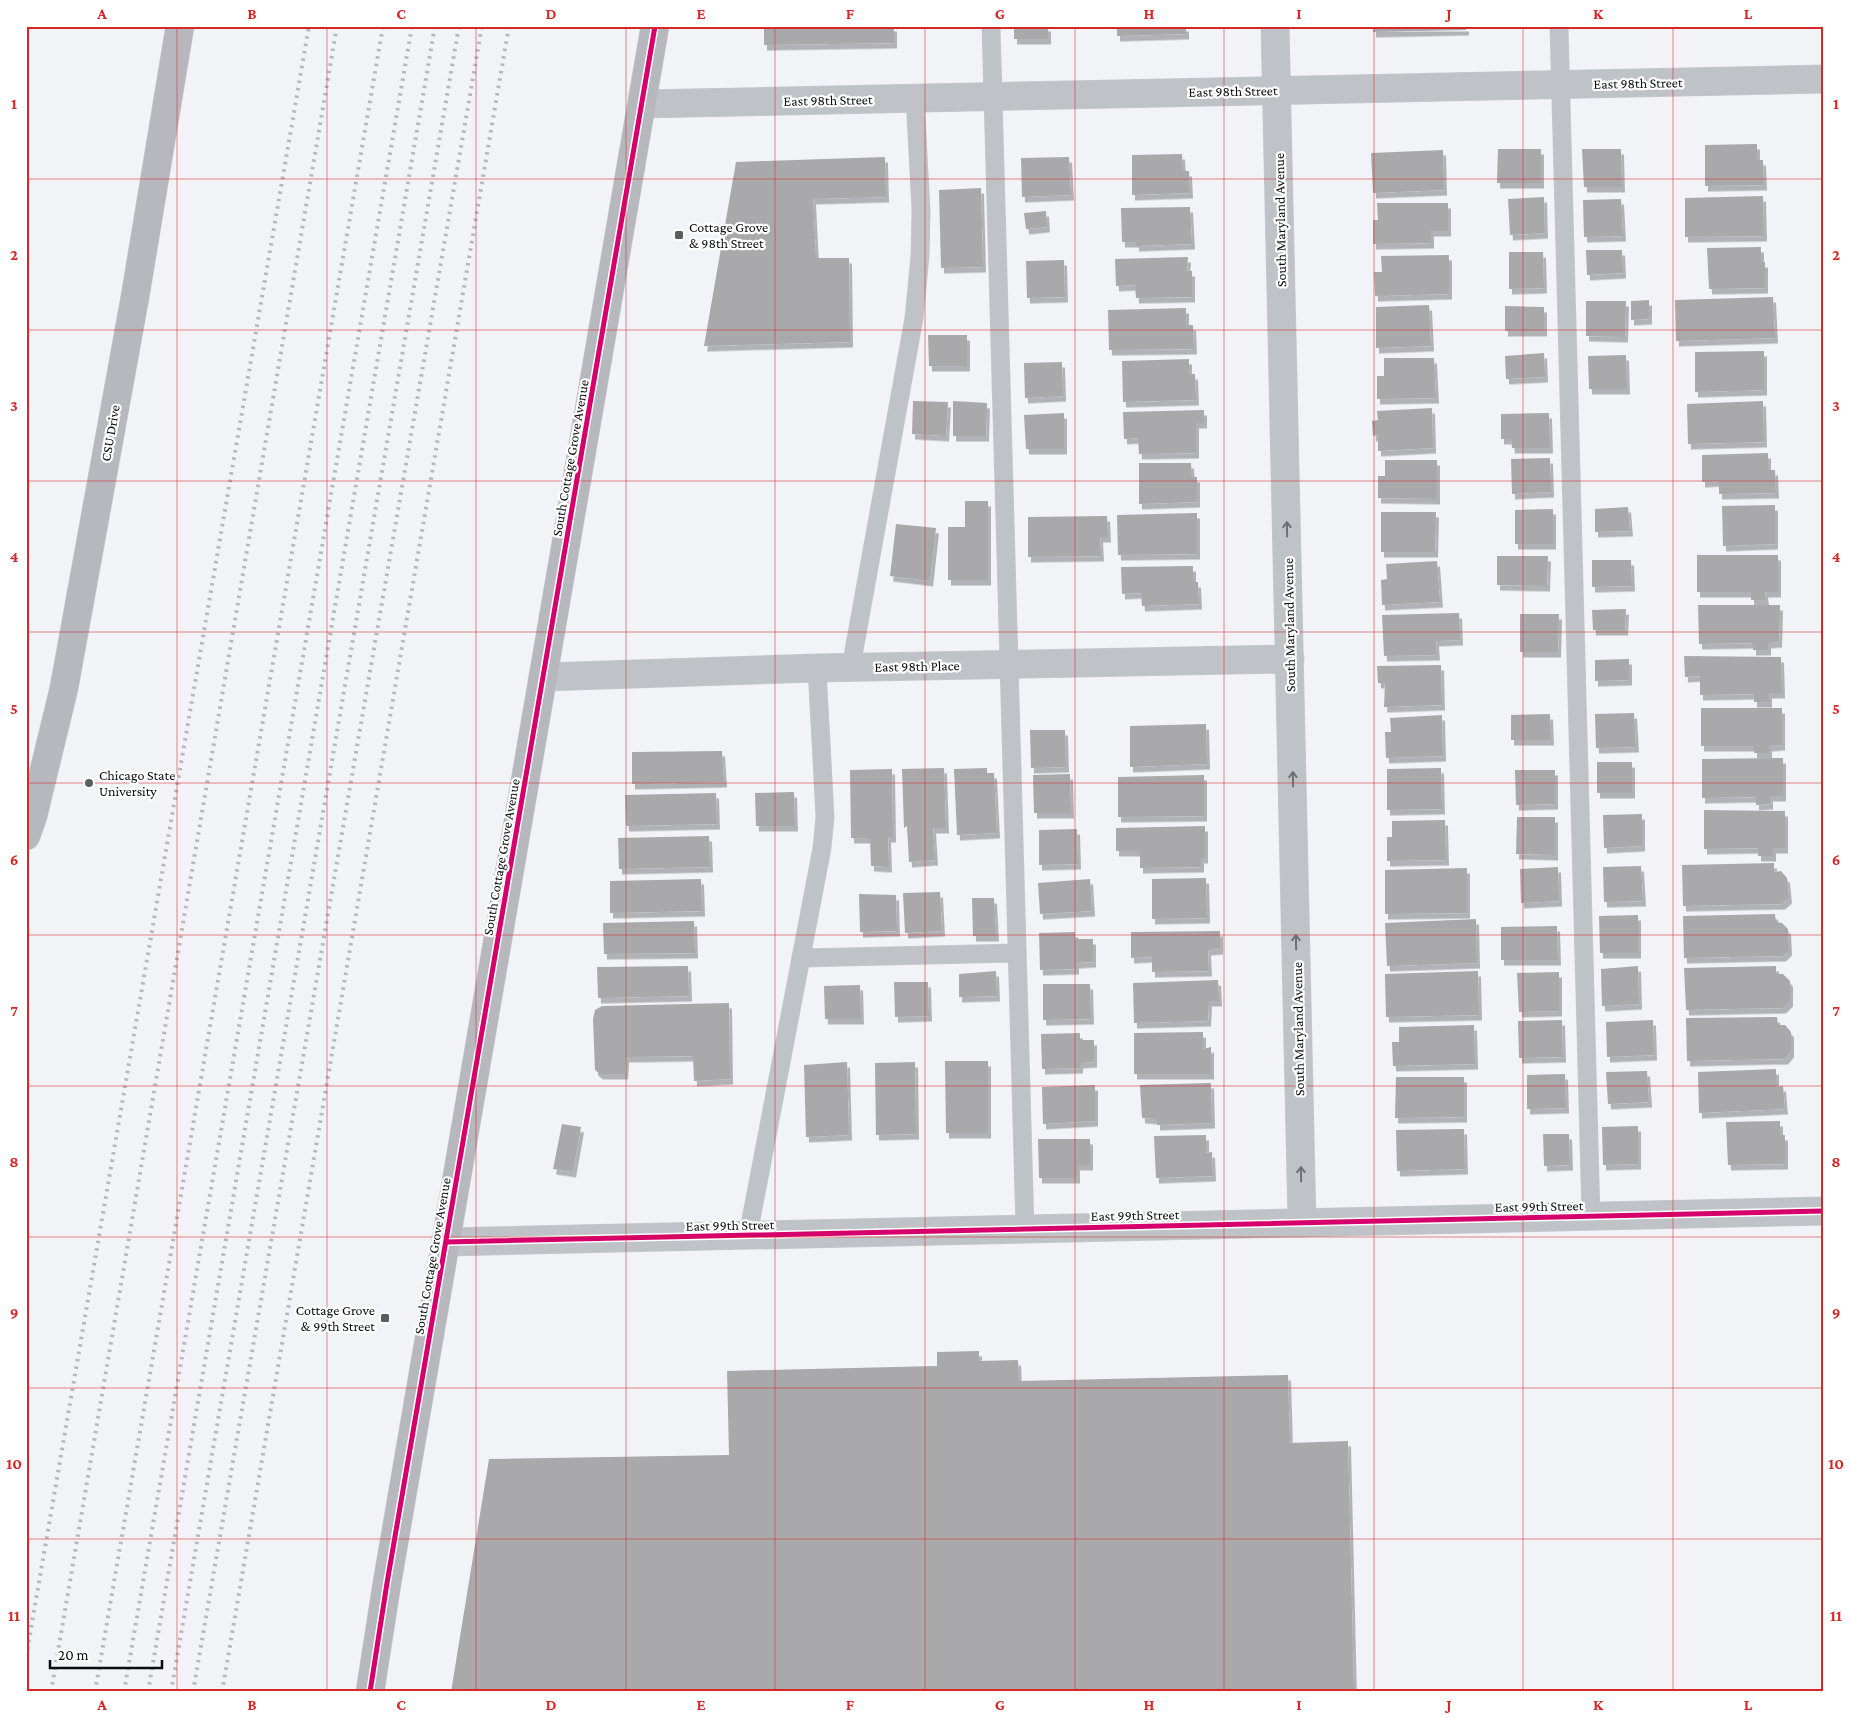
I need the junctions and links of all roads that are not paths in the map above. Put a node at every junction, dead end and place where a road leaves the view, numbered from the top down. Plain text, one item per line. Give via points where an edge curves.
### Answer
1 (180, 26) edge
2 (656, 26) edge
3 (991, 26) edge
4 (1275, 26) edge
5 (1559, 26) edge
6 (1824, 78) edge
7 (1560, 84) junction
8 (1277, 90) junction
9 (993, 96) junction
10 (915, 98) junction
11 (642, 104) junction
12 (1290, 659) junction
13 (1009, 664) junction
14 (851, 667) junction
15 (817, 668) junction
16 (543, 677) junction
17 (26, 836) edge
18 (1017, 952) junction
19 (801, 958) junction
20 (1824, 1211) edge
21 (1591, 1217) junction
22 (1302, 1223) junction
23 (1025, 1229) junction
24 (748, 1235) junction
25 (446, 1242) junction
26 (370, 1692) edge

1 - 17 street, CSU Drive via 66,679
2 - 11 street, South Cottage Grove Avenue
3 - 9 lane
4 - 8 street, South Maryland Avenue
5 - 7 lane
6 - 7 street, East 98th Street
7 - 8 street, East 98th Street
7 - 21 lane
8 - 9 street, East 98th Street
12 -> 8 street, South Maryland Avenue
9 - 10 street, East 98th Street
9 - 13 lane
10 - 11 street, East 98th Street
10 - 14 lane via 920,256 914,309
11 - 16 street, South Cottage Grove Avenue
12 - 13 street, East 98th Place
22 -> 12 street, South Maryland Avenue
13 - 14 street, East 98th Place
13 - 18 lane
14 - 15 street, East 98th Place
15 - 16 street, East 98th Place
15 - 19 lane via 825,817
16 - 25 street, South Cottage Grove Avenue
18 - 19 lane
18 - 23 lane
19 - 24 lane
20 - 21 street, East 99th Street
21 - 22 street, East 99th Street
22 - 23 street, East 99th Street
23 - 24 street, East 99th Street
24 - 25 street, East 99th Street
25 - 26 street, South Cottage Grove Avenue

